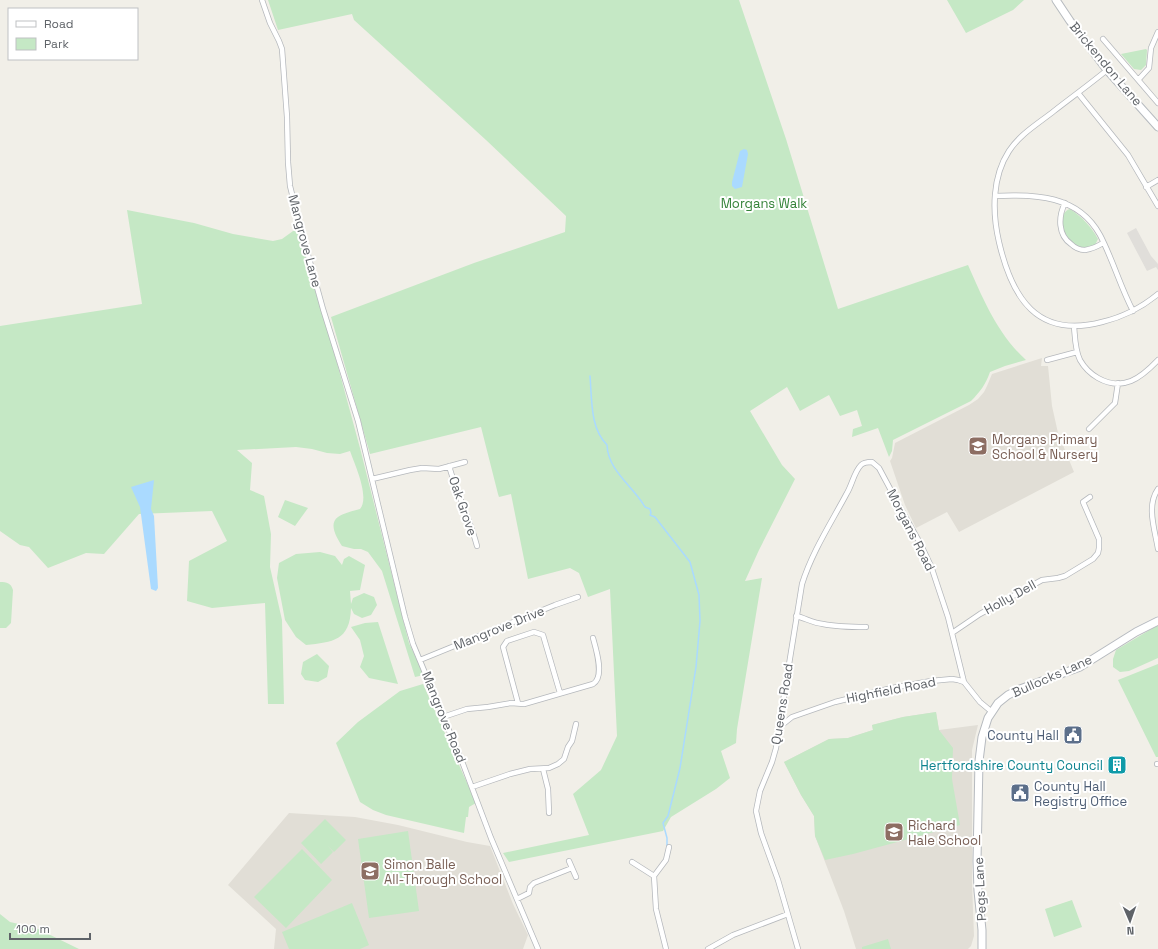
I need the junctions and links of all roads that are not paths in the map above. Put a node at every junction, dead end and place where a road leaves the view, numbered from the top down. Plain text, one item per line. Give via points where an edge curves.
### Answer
1 (262, 0) edge
2 (1056, 0) edge
3 (1158, 32) edge
4 (1103, 39) dead end
5 (1107, 70) junction
6 (1138, 79) junction
7 (1078, 92) junction
8 (1158, 103) edge
9 (1158, 127) edge
10 (1158, 180) edge
11 (1146, 187) junction
12 (995, 196) junction
13 (1065, 203) junction
14 (1158, 206) edge
15 (1104, 243) junction
16 (1158, 294) edge
17 (1133, 311) junction
18 (1074, 326) junction
19 (1077, 352) junction
20 (1047, 360) dead end
21 (1158, 360) edge
22 (1118, 383) junction
23 (1089, 429) dead end
24 (465, 462) dead end
25 (862, 464) joint
26 (449, 466) junction
27 (372, 479) junction
28 (1158, 489) edge
29 (1090, 497) dead end
30 (477, 546) dead end
31 (1158, 549) edge
32 (578, 597) dead end
33 (796, 616) junction
34 (1158, 621) edge
35 (866, 627) dead end
36 (952, 633) junction
37 (594, 638) dead end
38 (420, 660) junction
39 (964, 682) junction
40 (560, 693) junction
41 (518, 703) junction
42 (992, 712) junction
43 (443, 717) junction
44 (576, 724) dead end
45 (782, 725) junction
46 (543, 769) junction
47 (472, 787) junction
48 (549, 813) dead end
49 (669, 847) dead end
50 (569, 861) dead end
51 (632, 862) dead end
52 (572, 868) junction
53 (576, 876) dead end
54 (654, 876) junction
55 (517, 899) junction
56 (788, 914) junction
57 (538, 949) edge
58 (666, 949) edge
59 (708, 949) edge
60 (798, 949) edge
61 (982, 949) edge

1 - 27 street, Mangrove Lane via 282,50 288,117 290,186 323,309 358,421
2 - 5 main road, Brickendon Lane
3 - 6 street via 1151,48 1149,68
4 - 6 street, Brickendon Lane
5 - 7 street
5 - 9 main road, Brickendon Lane
6 - 8 street, Brickendon Lane
7 - 11 street via 1128,155
7 - 12 street via 1022,136 1009,150 999,173
10 - 11 street
11 - 14 street
12 - 13 street via 1041,196
12 - 18 street via 996,225 1001,250 1018,294 1030,310 1039,316 1054,323
13 - 15 street via 1085,216
13 - 15 street via 1061,222 1062,235 1065,239 1075,248 1084,250
15 - 17 street
16 - 17 street
17 - 18 street via 1100,322
18 - 19 street
19 - 20 street
19 - 22 street via 1084,366 1095,376
21 - 22 street via 1137,378 1130,382
22 - 23 street via 1115,403
24 - 26 street, Oak Grove
25 - 33 street, Queens Road via 808,566
25 - 36 street, Morgans Road via 872,462 879,468 920,543 936,579
26 - 27 street, Oak Grove via 410,470
26 - 30 street, Oak Grove
27 - 38 street, Mangrove Road via 399,596
28 - 31 street via 1151,508
29 - 36 street, Holly Dell via 1084,504 1100,543 1098,553 1093,559 1065,576 1042,580 980,614
32 - 38 street, Mangrove Drive
33 - 35 street via 828,625
33 - 45 street, Queens Road via 781,714
34 - 42 main road, Bullocks Lane via 1080,667 1020,688 998,703
36 - 39 street, Morgans Road
37 - 40 street via 598,680 593,684
38 - 43 street, Mangrove Road
39 - 42 street
39 - 45 street, Highfield Road via 952,679 931,681 869,693 807,711 792,717
40 - 41 street via 524,704
40 - 41 street via 543,635 534,632 507,641 503,646
41 - 43 street via 467,709
42 - 61 main road, Pegs Lane via 984,729 979,761 978,884
43 - 47 street, Mangrove Road
44 - 46 street via 564,759 554,766
45 - 56 street, Queens Road via 772,762 757,800 756,811
46 - 47 street via 510,774
46 - 48 street via 548,789
47 - 55 street, Mangrove Road
49 - 54 street via 666,860
50 - 52 street
51 - 54 street
52 - 53 street
52 - 55 street via 534,883 529,893
54 - 58 street via 656,909
55 - 57 street, Mangrove Road
56 - 59 street via 733,935
56 - 60 street, Queens Road

